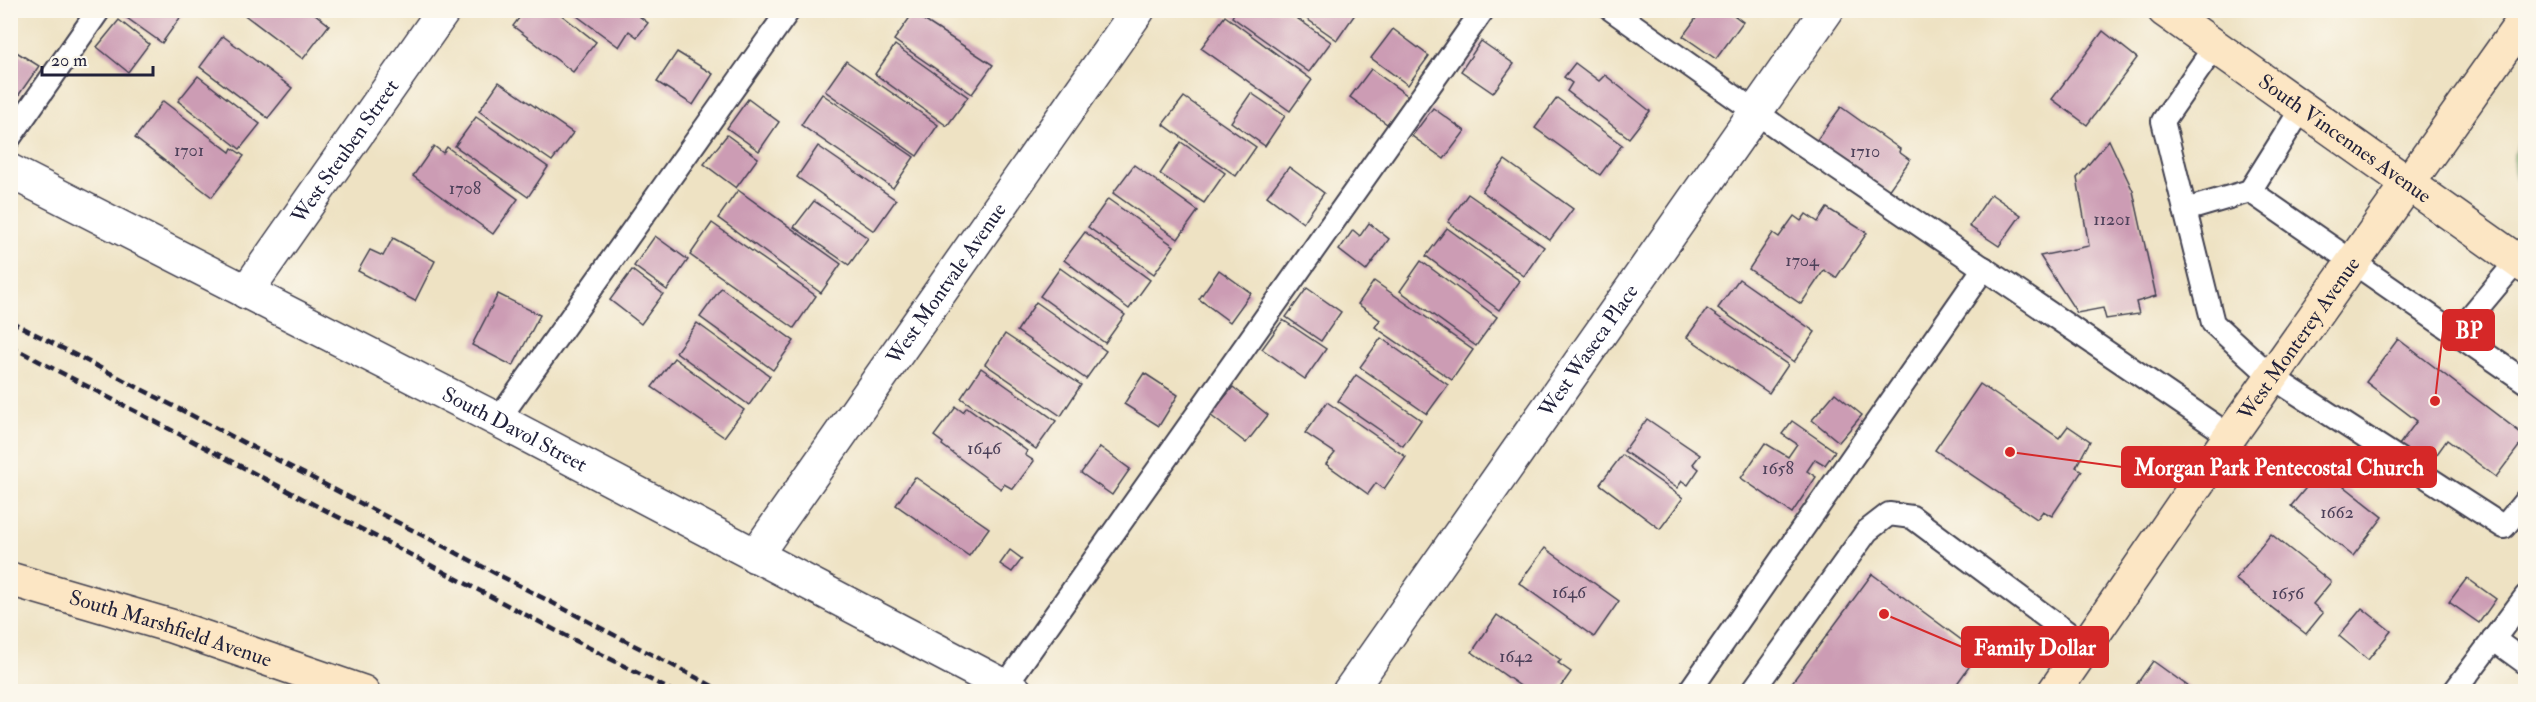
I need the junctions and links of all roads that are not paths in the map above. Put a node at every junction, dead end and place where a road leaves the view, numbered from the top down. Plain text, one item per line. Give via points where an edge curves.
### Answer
1 (99, 10) edge
2 (444, 10) edge
3 (789, 10) edge
4 (1138, 10) edge
5 (1483, 10) edge
6 (1612, 10) edge
7 (1827, 10) edge
8 (2164, 10) edge
9 (2526, 17) edge
10 (2215, 46) junction
11 (2302, 108) junction
12 (1754, 112) junction
13 (10, 137) edge
14 (10, 171) edge
15 (2409, 183) junction
16 (2250, 191) junction
17 (2185, 210) junction
18 (2353, 262) junction
19 (2521, 264) edge
20 (1984, 268) junction
21 (246, 292) junction
22 (2457, 334) junction
23 (2272, 377) junction
24 (2526, 382) edge
25 (498, 420) junction
26 (2230, 436) junction
27 (2526, 500) edge
28 (754, 556) junction
29 (10, 579) edge
30 (2526, 596) edge
31 (2493, 639) junction
32 (2085, 646) junction
33 (2526, 663) edge
34 (1011, 689) edge
35 (363, 692) edge
36 (1349, 692) edge
37 (1689, 692) edge
38 (1752, 692) edge
39 (2054, 692) edge
40 (2454, 692) edge

1 - 13 lane
2 - 21 street, West Steuben Street
3 - 25 lane
4 - 28 street, West Montvale Avenue
5 - 34 lane
6 - 12 lane
7 - 12 street, West Waseca Place
8 - 10 main road, South Vincennes Avenue
9 - 15 main road, West Monterey Avenue
10 - 11 main road, South Vincennes Avenue
10 - 17 lane via 2163,121
11 - 15 main road, South Vincennes Avenue
11 - 16 lane
12 - 20 lane
12 - 36 street, West Waseca Place
14 - 21 street, South Davol Street
15 - 18 main road, West Monterey Avenue
15 - 19 main road, South Vincennes Avenue
16 - 17 lane
16 - 18 lane
17 - 23 lane via 2212,323
18 - 22 lane
18 - 23 main road, West Monterey Avenue
19 - 22 lane
20 - 26 lane
20 - 37 lane
21 - 25 street, South Davol Street
22 - 24 lane
23 - 26 main road, West Monterey Avenue
23 - 27 lane via 2504,527
25 - 28 street, South Davol Street
26 - 32 main road, West Monterey Avenue
28 - 34 street, South Davol Street
29 - 35 main road, South Marshfield Avenue via 171,627
30 - 31 lane
31 - 33 lane
31 - 40 lane
32 - 38 lane via 1912,517 1889,514 1867,531
32 - 39 main road, West Monterey Avenue

